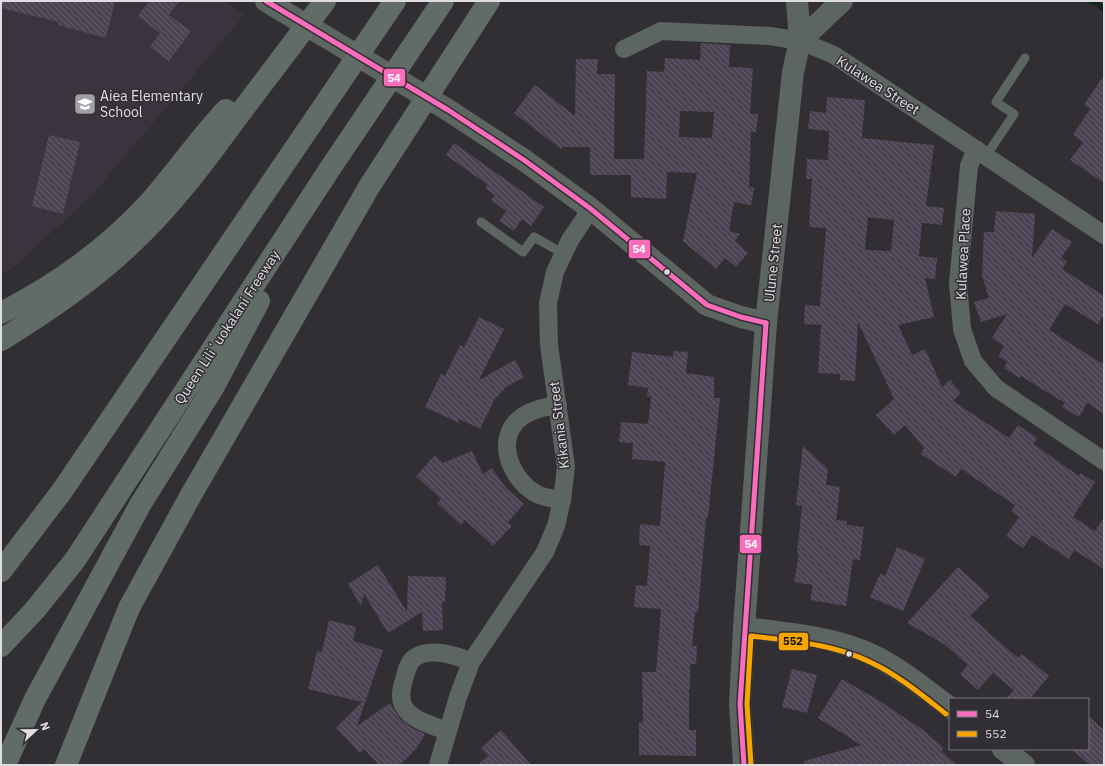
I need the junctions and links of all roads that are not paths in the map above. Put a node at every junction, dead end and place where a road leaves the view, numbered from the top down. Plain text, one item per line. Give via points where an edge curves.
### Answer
1 (395, 1) edge
2 (443, 1) edge
3 (489, 1) edge
4 (797, 1) edge
5 (842, 1) edge
6 (275, 6) edge
7 (320, 7) edge
8 (800, 41) junction
9 (624, 48) dead end
10 (1025, 58) dead end
11 (981, 153) junction
12 (329, 170) junction
13 (591, 209) junction
14 (481, 222) dead end
15 (1104, 235) edge
16 (564, 254) junction
17 (1, 313) edge
18 (766, 323) junction
19 (1, 340) edge
20 (558, 405) junction
21 (1104, 461) edge
22 (562, 500) junction
23 (1, 571) edge
24 (744, 628) junction
25 (1, 646) edge
26 (471, 662) junction
27 (949, 707) edge
28 (447, 731) junction
29 (1004, 750) edge
30 (6, 765) edge
31 (66, 765) edge
32 (438, 765) edge
33 (744, 765) edge
34 (1024, 765) edge

1 - 23 highway via 62,491
2 - 12 highway, Queen Liliʻuokalani Freeway
3 - 31 highway via 369,188 191,495 129,608
4 - 8 street, Ulune Street
5 - 8 street
6 - 13 street via 448,110 524,160
7 - 17 highway via 218,119 149,203 118,233 82,263 47,287
7 - 19 highway via 190,181 162,212 99,272 54,307
8 - 9 street, Kulawea Street via 770,36 661,31
8 - 11 street, Kulawea Street via 834,55
8 - 18 street, Ulune Street via 793,72
10 - 11 lane via 996,102 1014,114
11 - 15 street, Kulawea Street
11 - 21 street, Kulawea Place via 969,166 958,283 962,329 973,361 996,388
12 - 25 highway, Queen Liliʻuokalani Freeway via 75,560 34,611
12 - 30 highway via 213,388 140,505 53,665 18,734
13 - 16 street, Kikania Street via 570,240
13 - 18 street via 707,305
14 - 16 lane via 523,252 534,237
16 - 20 street, Kikania Street via 555,272 548,303 549,345
18 - 24 street, Ulune Street
20 - 22 street, Kikania Street via 566,467
20 - 22 street via 537,408 521,417 511,430 507,447 510,465 519,481 536,494
22 - 26 street, Kikania Street via 556,526 545,552
24 - 27 street via 836,642 871,654 905,674
24 - 33 street, Ulune Street via 740,704
26 - 28 street, Kikania Street
26 - 28 street via 455,655 428,653 414,658 407,668 400,691 404,708 415,717
28 - 32 street, Kikania Street
29 - 34 street

